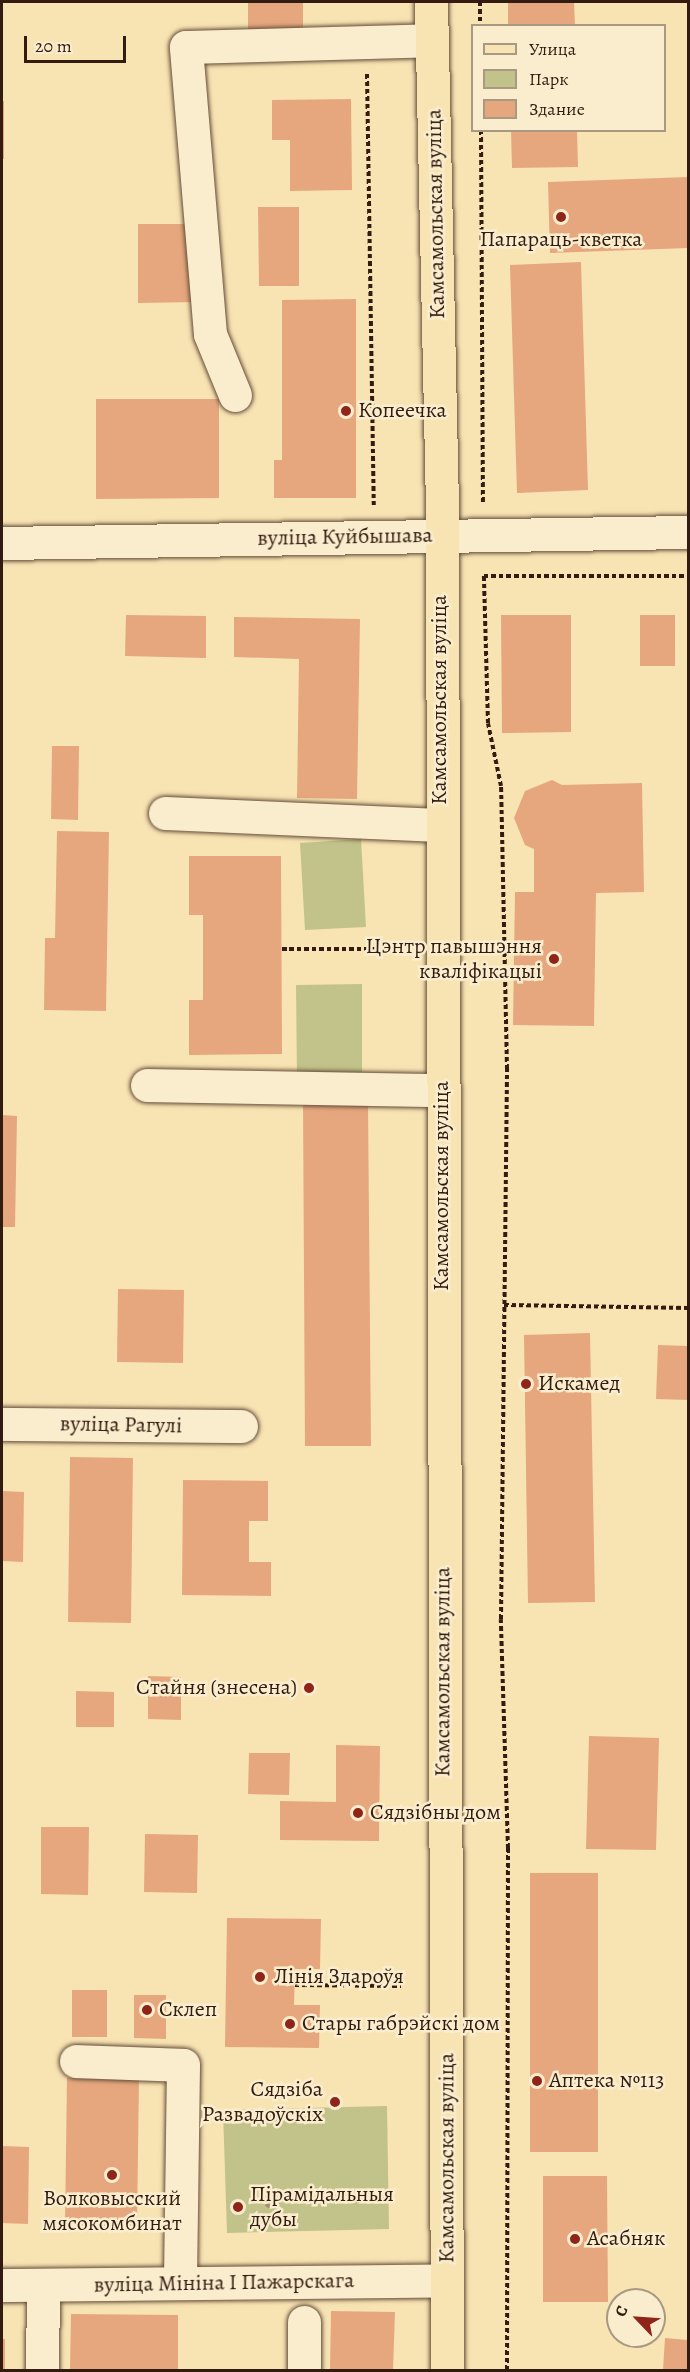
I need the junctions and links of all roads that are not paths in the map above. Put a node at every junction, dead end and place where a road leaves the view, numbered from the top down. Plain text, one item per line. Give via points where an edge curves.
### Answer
1 (431, 2) edge
2 (432, 40) junction
3 (235, 395) dead end
4 (688, 532) edge
5 (440, 535) junction
6 (2, 543) edge
7 (165, 813) dead end
8 (441, 825) junction
9 (147, 1085) dead end
10 (441, 1090) junction
11 (2, 1424) edge
12 (241, 1426) dead end
13 (76, 2061) dead end
14 (447, 2280) junction
15 (180, 2283) junction
16 (2, 2285) edge
17 (43, 2285) junction
18 (304, 2322) dead end
19 (42, 2370) edge
20 (304, 2370) edge
21 (447, 2370) edge

1 - 2 main road, Камсамольская вуліца
2 - 3 street via 186,47 210,334
2 - 5 main road, Камсамольская вуліца
4 - 5 street, вуліца Куйбышава
5 - 6 street, вуліца Куйбышава
5 - 8 main road, Камсамольская вуліца
7 - 8 street
8 - 10 main road, Камсамольская вуліца
9 - 10 street
10 - 14 main road, Камсамольская вуліца
11 - 12 street, вуліца Рагулі
13 - 15 street via 183,2065
14 - 15 street, вуліца Мініна І Пажарскага
14 - 21 main road, Камсамольская вуліца
15 - 17 street, вуліца Мініна І Пажарскага
16 - 17 street, вуліца Мініна І Пажарскага
17 - 19 street
18 - 20 street

